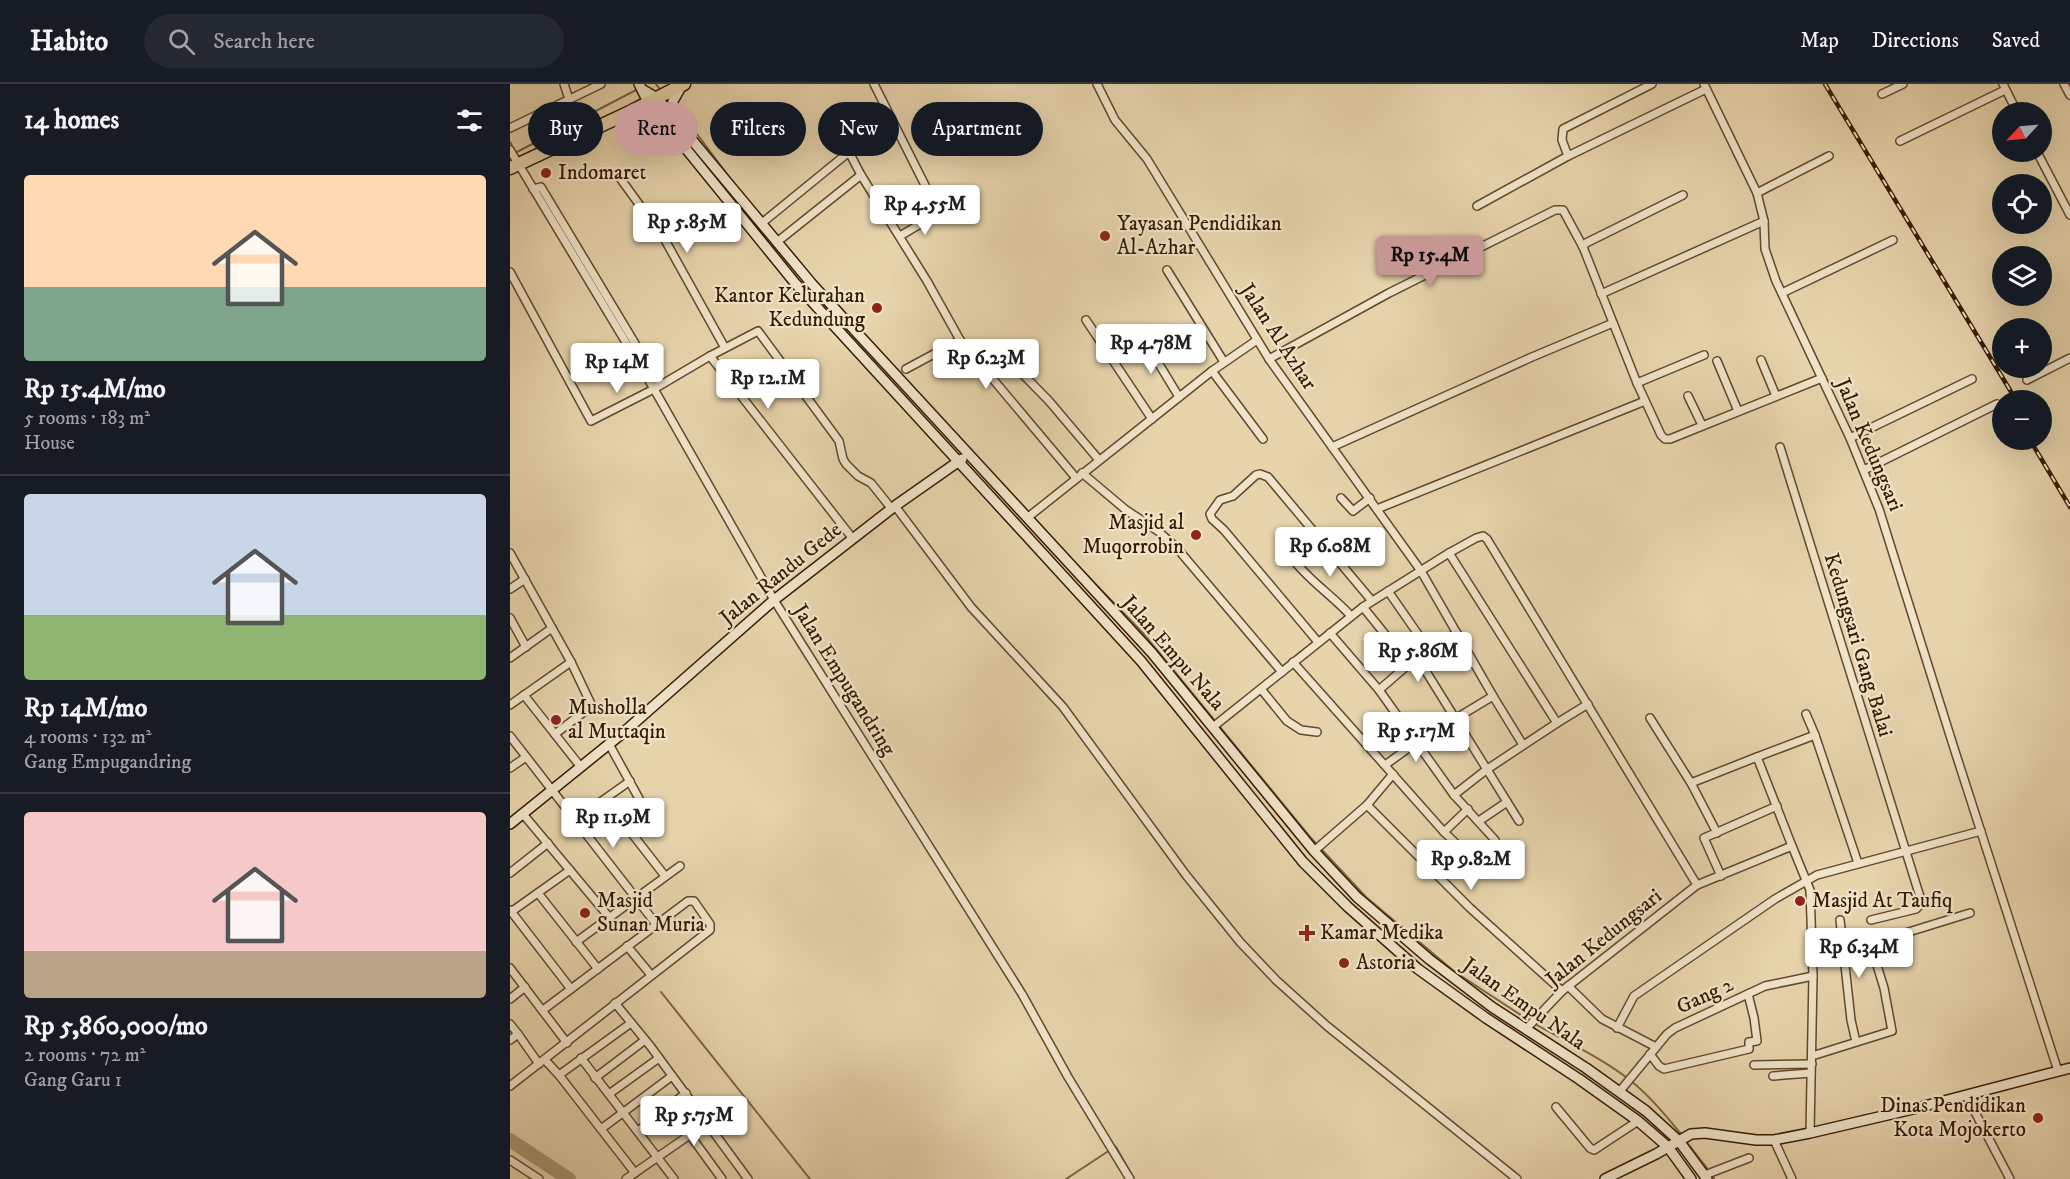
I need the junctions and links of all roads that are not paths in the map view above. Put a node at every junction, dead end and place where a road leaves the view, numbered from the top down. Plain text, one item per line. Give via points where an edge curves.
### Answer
1 (564, 84) edge
2 (601, 84) edge
3 (874, 84) edge
4 (1097, 84) edge
5 (1652, 84) edge
6 (1903, 84) edge
7 (2064, 84) edge
8 (683, 85) edge
9 (1705, 86) edge
10 (2004, 87) edge
11 (654, 94) edge
12 (1882, 94) dead end
13 (2070, 95) edge
14 (569, 99) junction
15 (883, 102) edge
16 (2012, 102) edge
17 (510, 128) edge
18 (899, 134) edge
19 (1900, 141) dead end
20 (698, 144) edge
21 (844, 156) edge
22 (851, 156) edge
23 (1568, 156) junction
24 (1829, 156) dead end
25 (513, 158) edge
26 (2042, 162) edge
27 (861, 175) junction
28 (620, 178) dead end
29 (1757, 193) junction
30 (1683, 195) dead end
31 (1477, 206) dead end
32 (2070, 215) edge
33 (765, 221) junction
34 (1764, 221) junction
35 (900, 236) junction
36 (781, 238) junction
37 (1893, 240) dead end
38 (1583, 247) junction
39 (800, 270) junction
40 (1167, 270) dead end
41 (510, 272) edge
42 (791, 277) junction
43 (812, 284) junction
44 (804, 292) junction
45 (1782, 293) junction
46 (1601, 294) junction
47 (1086, 320) dead end
48 (1613, 323) junction
49 (960, 340) junction
50 (1257, 340) junction
51 (1145, 341) dead end
52 (725, 348) junction
53 (1003, 354) dead end
54 (1704, 355) dead end
55 (710, 356) junction
56 (2070, 358) edge
57 (1269, 359) junction
58 (1761, 360) dead end
59 (1718, 361) dead end
60 (1224, 362) junction
61 (906, 369) dead end
62 (1212, 371) junction
63 (1822, 378) junction
64 (1972, 379) dead end
65 (2027, 380) dead end
66 (1637, 382) junction
67 (658, 387) junction
68 (1688, 396) dead end
69 (1776, 396) junction
70 (1179, 397) junction
71 (1645, 400) junction
72 (1992, 406) edge
73 (1738, 411) junction
74 (1152, 419) junction
75 (1702, 425) junction
76 (1850, 438) junction
77 (1263, 439) dead end
78 (1332, 447) junction
79 (1780, 447) dead end
80 (969, 454) junction
81 (1099, 460) junction
82 (958, 462) junction
83 (1864, 470) junction
84 (1079, 476) junction
85 (1341, 498) dead end
86 (1371, 498) junction
87 (893, 507) junction
88 (1377, 509) junction
89 (1030, 516) junction
90 (853, 539) junction
91 (1449, 553) junction
92 (510, 554) edge
93 (1291, 557) dead end
94 (1421, 571) junction
95 (525, 579) junction
96 (510, 589) edge
97 (1388, 591) junction
98 (777, 598) junction
99 (1372, 601) junction
100 (1363, 607) junction
101 (1351, 616) junction
102 (510, 618) edge
103 (552, 628) junction
104 (1330, 633) junction
105 (1457, 633) junction
106 (1318, 642) junction
107 (526, 647) junction
108 (1430, 650) junction
109 (1417, 657) junction
110 (510, 658) edge
111 (571, 662) junction
112 (1293, 662) junction
113 (1409, 664) junction
114 (1282, 672) junction
115 (1261, 689) junction
116 (1379, 690) junction
117 (524, 695) junction
118 (1493, 696) junction
119 (1588, 704) junction
120 (510, 705) edge
121 (1806, 714) dead end
122 (1454, 718) junction
123 (1650, 718) dead end
124 (1557, 723) junction
125 (1216, 724) junction
126 (1317, 732) dead end
127 (555, 734) junction
128 (1815, 735) junction
129 (510, 736) edge
130 (1417, 742) junction
131 (609, 744) junction
132 (1523, 745) junction
133 (526, 756) junction
134 (1757, 757) junction
135 (1385, 765) junction
136 (580, 766) junction
137 (510, 768) edge
138 (1486, 770) junction
139 (1393, 774) junction
140 (630, 781) junction
141 (1690, 783) junction
142 (551, 789) junction
143 (1454, 795) junction
144 (605, 799) junction
145 (1507, 802) junction
146 (1367, 805) junction
147 (1777, 806) junction
148 (1467, 809) junction
149 (523, 814) junction
150 (575, 820) junction
151 (1479, 821) junction
152 (1519, 822) dead end
153 (510, 824) edge
154 (625, 824) junction
155 (1981, 831) junction
156 (1444, 832) junction
157 (1717, 833) junction
158 (1495, 840) dead end
159 (548, 843) junction
160 (1792, 846) junction
161 (1317, 848) junction
162 (1904, 852) junction
163 (1469, 856) dead end
164 (1858, 863) junction
165 (680, 866) dead end
166 (570, 870) junction
167 (510, 873) edge
168 (665, 876) junction
169 (1721, 876) junction
170 (1807, 882) junction
171 (1697, 885) junction
172 (537, 894) junction
173 (635, 898) junction
174 (511, 911) edge
175 (1970, 913) dead end
176 (609, 917) junction
177 (1840, 920) dead end
178 (1871, 920) dead end
179 (656, 924) junction
180 (576, 942) junction
181 (627, 946) junction
182 (510, 968) edge
183 (598, 969) junction
184 (651, 975) junction
185 (1813, 976) junction
186 (525, 987) junction
187 (1565, 988) junction
188 (571, 989) junction
189 (1748, 994) junction
190 (510, 999) edge
191 (615, 1003) junction
192 (1492, 1007) junction
193 (543, 1010) junction
194 (1486, 1018) junction
195 (631, 1023) junction
196 (510, 1024) edge
197 (1530, 1024) junction
198 (1617, 1028) junction
199 (518, 1034) junction
200 (510, 1040) edge
201 (645, 1040) junction
202 (1856, 1042) junction
203 (567, 1043) junction
204 (1656, 1047) junction
205 (1650, 1054) junction
206 (581, 1058) junction
207 (659, 1058) junction
208 (1812, 1060) junction
209 (542, 1062) junction
210 (1754, 1065) dead end
211 (2070, 1068) edge
212 (2058, 1071) junction
213 (1811, 1073) junction
214 (559, 1075) junction
215 (672, 1076) junction
216 (1773, 1076) dead end
217 (596, 1078) junction
218 (510, 1086) edge
219 (1620, 1091) junction
220 (609, 1094) junction
221 (686, 1094) junction
222 (1966, 1095) junction
223 (1556, 1107) dead end
224 (624, 1112) junction
225 (717, 1116) dead end
226 (1638, 1121) junction
227 (706, 1123) junction
228 (601, 1129) junction
229 (638, 1131) junction
230 (1810, 1133) junction
231 (690, 1135) junction
232 (1682, 1139) junction
233 (1774, 1140) junction
234 (1668, 1147) junction
235 (657, 1158) junction
236 (1749, 1158) dead end
237 (510, 1160) edge
238 (635, 1173) junction
239 (1706, 1177) edge
240 (539, 1179) edge
241 (626, 1179) edge
242 (674, 1179) edge
243 (722, 1179) edge
244 (748, 1179) edge
245 (1130, 1179) edge
246 (1517, 1179) edge
247 (1605, 1179) edge
248 (1691, 1179) edge
249 (1792, 1179) edge
250 (2010, 1179) edge

1 - 14 street
2 - 14 street
3 - 15 street
4 - 50 street, Jalan Al Azhar via 1115,120 1148,159
5 - 23 street via 1563,129
6 - 12 street
7 - 13 street
8 - 11 highway
9 - 23 street
9 - 29 street, Jalan Kedungsari
10 - 16 street
10 - 19 street
11 - 25 highway
11 - 42 main road, Jalan Empu Nala
14 - 17 street
18 - 35 street via 936,204 937,214
20 - 33 main road, Jalan Empu Nala
21 - 33 street
22 - 27 street
23 - 31 street
24 - 29 street
25 - 67 street, Jalan Empugandring via 590,273
26 - 32 street
27 - 35 street
27 - 36 street
28 - 52 street via 664,240
29 - 34 street, Jalan Kedungsari
30 - 38 street
33 - 36 main road, Jalan Empu Nala
34 - 45 street, Jalan Kedungsari via 1767,257
34 - 46 street
35 - 49 street
36 - 39 main road, Jalan Empu Nala
37 - 45 street
38 - 46 street
38 - 57 street via 1568,216 1563,210 1555,210 1389,293
39 - 42 main road
39 - 43 main road, Jalan Empu Nala
40 - 60 street
41 - 67 street via 591,421
42 - 44 main road, Jalan Empu Nala
43 - 44 main road
43 - 80 main road, Jalan Empu Nala
44 - 82 main road, Jalan Empu Nala
45 - 63 street, Jalan Kedungsari
46 - 48 street
47 - 74 street
48 - 66 street
48 - 78 street
49 - 61 street
49 - 84 street
50 - 57 street, Jalan Al Azhar
50 - 60 street
51 - 70 street
52 - 55 street
52 - 87 street via 759,332 839,441 844,461
53 - 81 street via 1049,400
54 - 66 street
55 - 67 street
55 - 90 street
56 - 65 street
57 - 78 street, Jalan Al Azhar
58 - 69 street
59 - 73 street
60 - 62 street
62 - 70 street
62 - 77 street
63 - 69 street
63 - 76 street, Jalan Kedungsari
64 - 76 street
66 - 71 street
67 - 98 street, Jalan Empugandring
68 - 75 street
69 - 73 street
70 - 74 street
71 - 75 street via 1665,439
71 - 88 street
72 - 83 street
73 - 75 street
74 - 81 street
76 - 83 street, Jalan Kedungsari
78 - 86 street, Jalan Al Azhar
79 - 162 street, Kedungsari Gang Balai
80 - 82 main road, Jalan Randu Gede
80 - 89 main road, Jalan Empu Nala
81 - 84 street
82 - 87 main road, Jalan Randu Gede
82 - 194 main road, Jalan Empu Nala via 1141,662 1303,862 1418,969
83 - 155 street, Jalan Kedungsari via 1887,530
84 - 89 street
84 - 114 street via 1176,547
85 - 86 street via 1353,511
86 - 88 street, Jalan Al Azhar
87 - 90 main road, Jalan Randu Gede
87 - 246 street via 971,607 1068,714 1240,942 1327,1026
88 - 94 street, Jalan Al Azhar
89 - 125 main road, Jalan Empu Nala
90 - 98 main road, Jalan Randu Gede
91 - 94 street
91 - 119 street via 1476,538 1487,539
91 - 124 street
92 - 95 street
93 - 101 street
94 - 97 street
94 - 105 street, Jalan Al Azhar
95 - 96 street
95 - 103 street
97 - 99 street
97 - 108 street
98 - 131 main road, Jalan Randu Gede
98 - 245 street, Jalan Empugandring via 1022,994
99 - 100 street
99 - 106 street via 1264,474 1256,475 1233,496 1220,500 1211,517
100 - 101 street
100 - 113 street
101 - 104 street
102 - 107 street
103 - 107 street
103 - 111 street
104 - 106 street
104 - 116 street
105 - 108 street
105 - 118 street, Jalan Al Azhar
106 - 112 street
107 - 110 street
108 - 109 street
109 - 113 street
109 - 122 street
111 - 117 street
111 - 127 street via 591,704
112 - 114 street
112 - 135 street
113 - 116 street
114 - 115 street
115 - 125 street
115 - 126 street via 1287,721 1301,730
116 - 130 street
117 - 120 street
117 - 127 street
118 - 122 street
118 - 132 street, Jalan Al Azhar
119 - 124 street
119 - 171 street
121 - 128 street
122 - 130 street
122 - 138 street
123 - 141 street
124 - 132 street
125 - 161 main road, Jalan Empu Nala
127 - 136 street
128 - 134 street
128 - 164 street
129 - 133 street
130 - 135 street
130 - 143 street
131 - 136 main road, Jalan Randu Gede
131 - 140 street
132 - 138 street
133 - 137 street
133 - 142 street
134 - 141 street
134 - 147 street
135 - 139 street
136 - 142 main road, Jalan Randu Gede
138 - 143 street
138 - 145 street
139 - 146 street
139 - 156 street
140 - 144 street
140 - 154 street via 642,804
141 - 157 street
142 - 149 main road, Jalan Randu Gede
142 - 150 street
143 - 148 street
144 - 150 street
144 - 154 street
145 - 151 street
145 - 152 street
146 - 161 street
146 - 187 street via 1470,908
147 - 157 street
147 - 160 street
148 - 151 street
148 - 156 street
149 - 153 main road, Jalan Randu Gede
149 - 159 street
150 - 173 street
151 - 158 street
154 - 168 street
155 - 162 street
155 - 212 street, Jalan Kedungsari
156 - 163 street
157 - 169 street via 1704,838
159 - 166 street
159 - 167 street
160 - 169 street, Jalan Kedungsari
160 - 170 street
161 - 192 main road, Jalan Empu Nala via 1357,897
162 - 164 street
162 - 178 street, Kedungsari Gang Balai via 1920,905
164 - 170 street
165 - 168 street
166 - 172 street
166 - 176 street
168 - 173 street
169 - 171 street, Jalan Kedungsari
170 - 185 street
170 - 198 street via 1775,899 1634,996
171 - 187 street, Jalan Kedungsari
172 - 174 street
172 - 180 street
173 - 176 street
173 - 179 street
174 - 188 street
175 - 202 street via 1872,944 1892,1031
176 - 180 street
177 - 202 street
179 - 181 street
179 - 184 street via 692,900 711,928
180 - 183 street
181 - 183 street
181 - 184 street
182 - 186 street
183 - 188 street
184 - 191 street
185 - 189 street, Gang 2 via 1774,983
185 - 208 street
186 - 190 street
186 - 193 street
187 - 197 street, Jalan Kedungsari
187 - 198 street
188 - 193 street
189 - 204 street, Gang 2 via 1675,1029
189 - 205 street via 1757,1041 1749,1042 1749,1049 1664,1068
191 - 195 street
191 - 203 street
192 - 194 main road
192 - 197 main road, Jalan Empu Nala
193 - 203 street
194 - 226 main road, Jalan Empu Nala
195 - 201 street
195 - 206 street
196 - 199 street
197 - 219 main road, Jalan Empu Nala
198 - 204 street
199 - 200 street
199 - 209 street
201 - 207 street
201 - 217 street
202 - 208 street
203 - 209 street
204 - 205 street, Gang 2
205 - 219 street, Gang 2
206 - 214 street
206 - 217 street
207 - 215 street
207 - 220 street
208 - 210 street
208 - 213 street
209 - 214 street
209 - 218 street
211 - 212 main road
212 - 222 main road
213 - 216 street
213 - 230 street
214 - 228 street
215 - 221 street
215 - 224 street
217 - 220 street
219 - 232 main road, Jalan Empu Nala
220 - 224 street
221 - 227 street
221 - 229 street
222 - 230 main road
222 - 250 street
223 - 226 street via 1592,1149
224 - 228 street
224 - 229 street
225 - 227 street
226 - 234 main road, Jalan Empu Nala
227 - 231 street
227 - 244 street
228 - 238 street
229 - 235 street
230 - 233 main road
231 - 235 street
231 - 243 street
232 - 233 main road via 1705,1133
232 - 234 main road
232 - 239 main road, Jalan Empu Nala
233 - 249 street
234 - 247 main road
234 - 248 main road, Jalan Empu Nala
235 - 238 street
235 - 242 street
236 - 239 street
237 - 240 street
238 - 241 street

